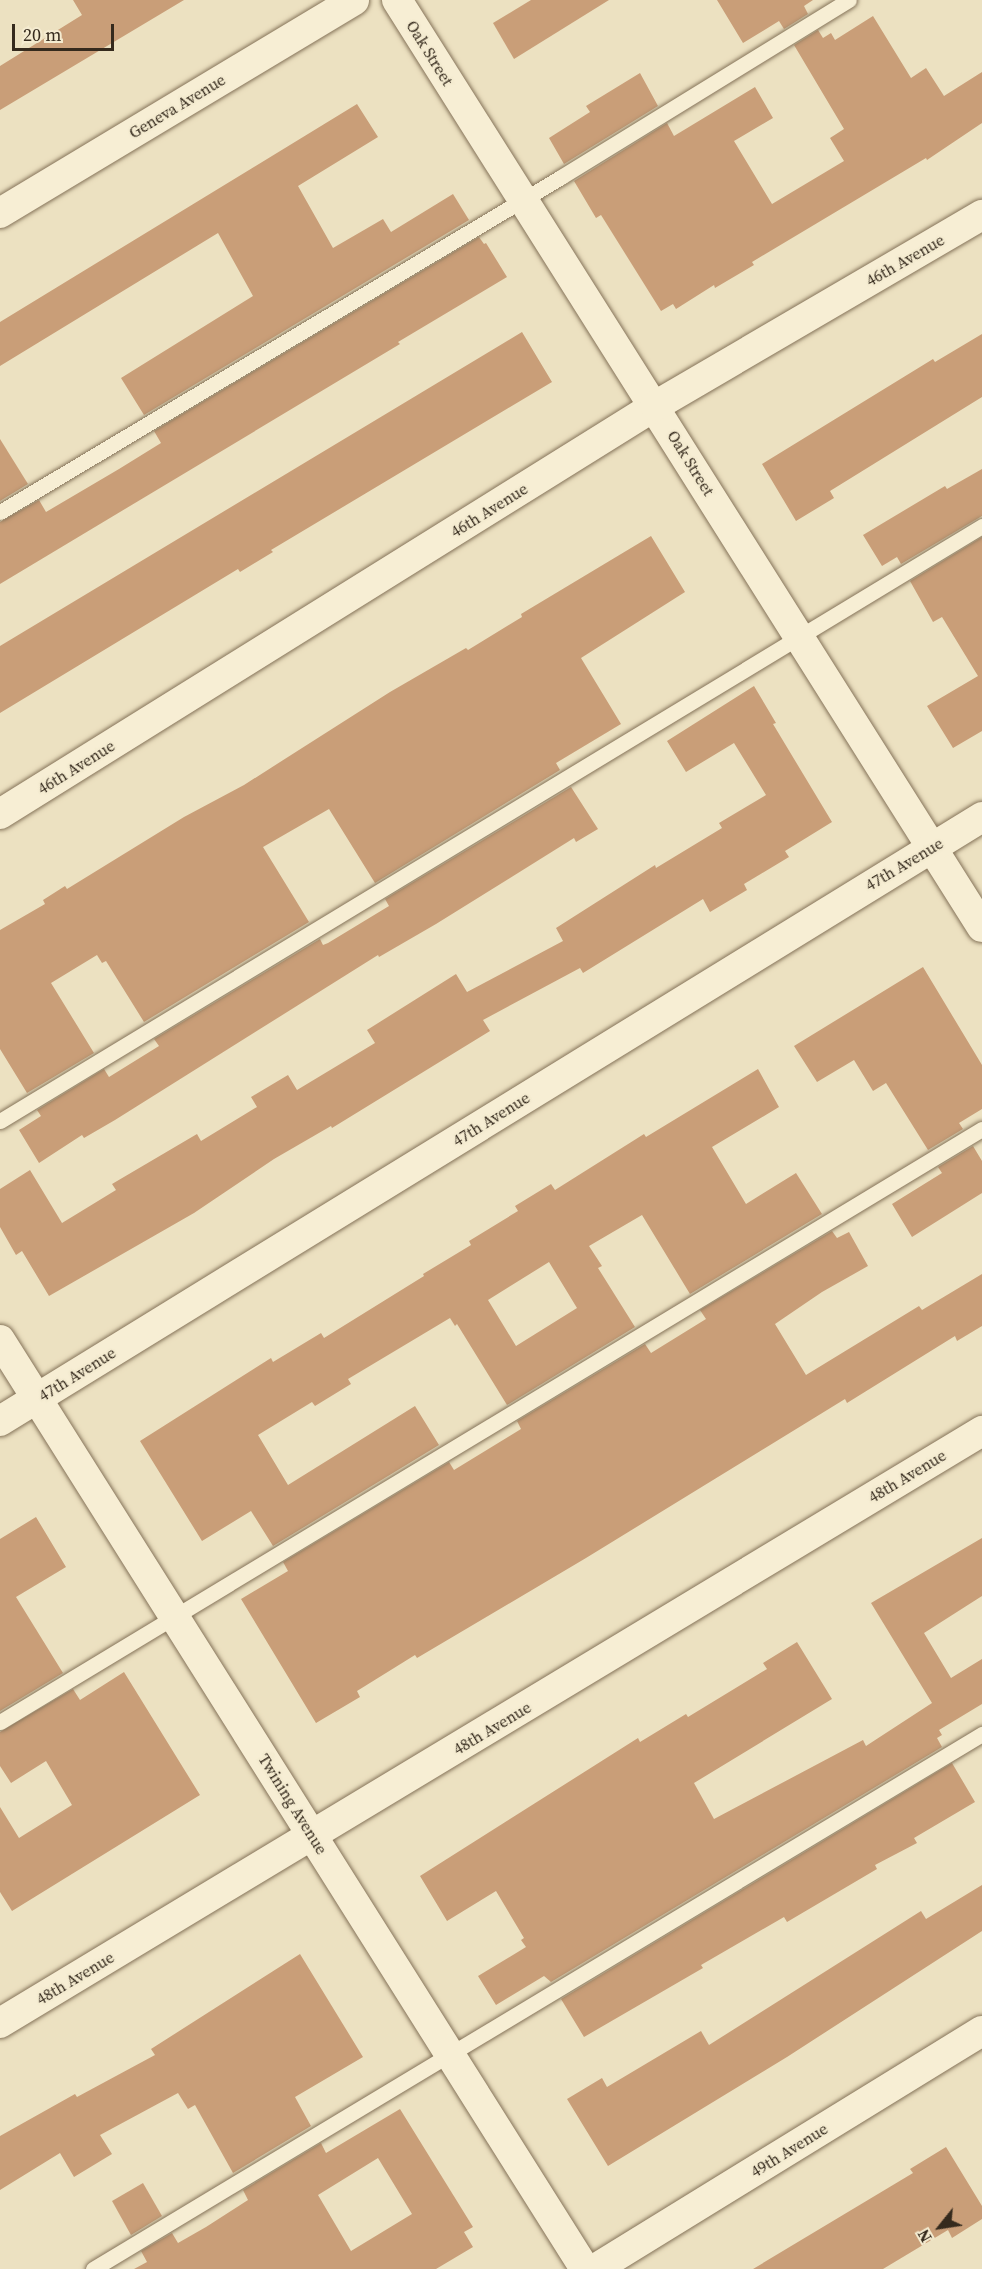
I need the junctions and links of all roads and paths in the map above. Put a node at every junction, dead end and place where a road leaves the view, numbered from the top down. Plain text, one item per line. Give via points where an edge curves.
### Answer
1 (354, 0) edge
2 (398, 0) edge
3 (849, 0) edge
4 (522, 199) junction
5 (0, 213) edge
6 (982, 215) edge
7 (655, 406) junction
8 (0, 512) edge
9 (982, 526) edge
10 (800, 637) junction
11 (0, 814) edge
12 (982, 817) edge
13 (932, 847) junction
14 (982, 927) edge
15 (0, 1121) edge
16 (982, 1129) edge
17 (0, 1340) edge
18 (37, 1399) junction
19 (0, 1421) edge
20 (982, 1431) edge
21 (175, 1616) junction
22 (0, 1722) edge
23 (982, 1734) edge
24 (313, 1836) junction
25 (0, 2023) edge
26 (982, 2031) edge
27 (450, 2055) junction
28 (93, 2269) edge
29 (585, 2269) edge
30 (595, 2269) edge

1 - 5 street, Geneva Avenue
2 - 4 street, Oak Street
3 - 4 lane
4 - 7 street, Oak Street
4 - 8 lane
6 - 7 street, 46th Avenue
7 - 10 street, Oak Street
7 - 11 street, 46th Avenue
9 - 10 lane
10 - 13 street, Oak Street
10 - 15 lane
12 - 13 street, 47th Avenue
13 - 14 street, Oak Street
13 - 18 street, 47th Avenue
16 - 21 lane
17 - 18 street, Twining Avenue
18 - 19 street, 47th Avenue
18 - 21 street, Twining Avenue
20 - 24 street, 48th Avenue
21 - 22 lane
21 - 24 street, Twining Avenue
23 - 27 lane
24 - 25 street, 48th Avenue
24 - 27 street, Twining Avenue
26 - 30 street, 49th Avenue
27 - 28 lane
27 - 29 street, Twining Avenue

